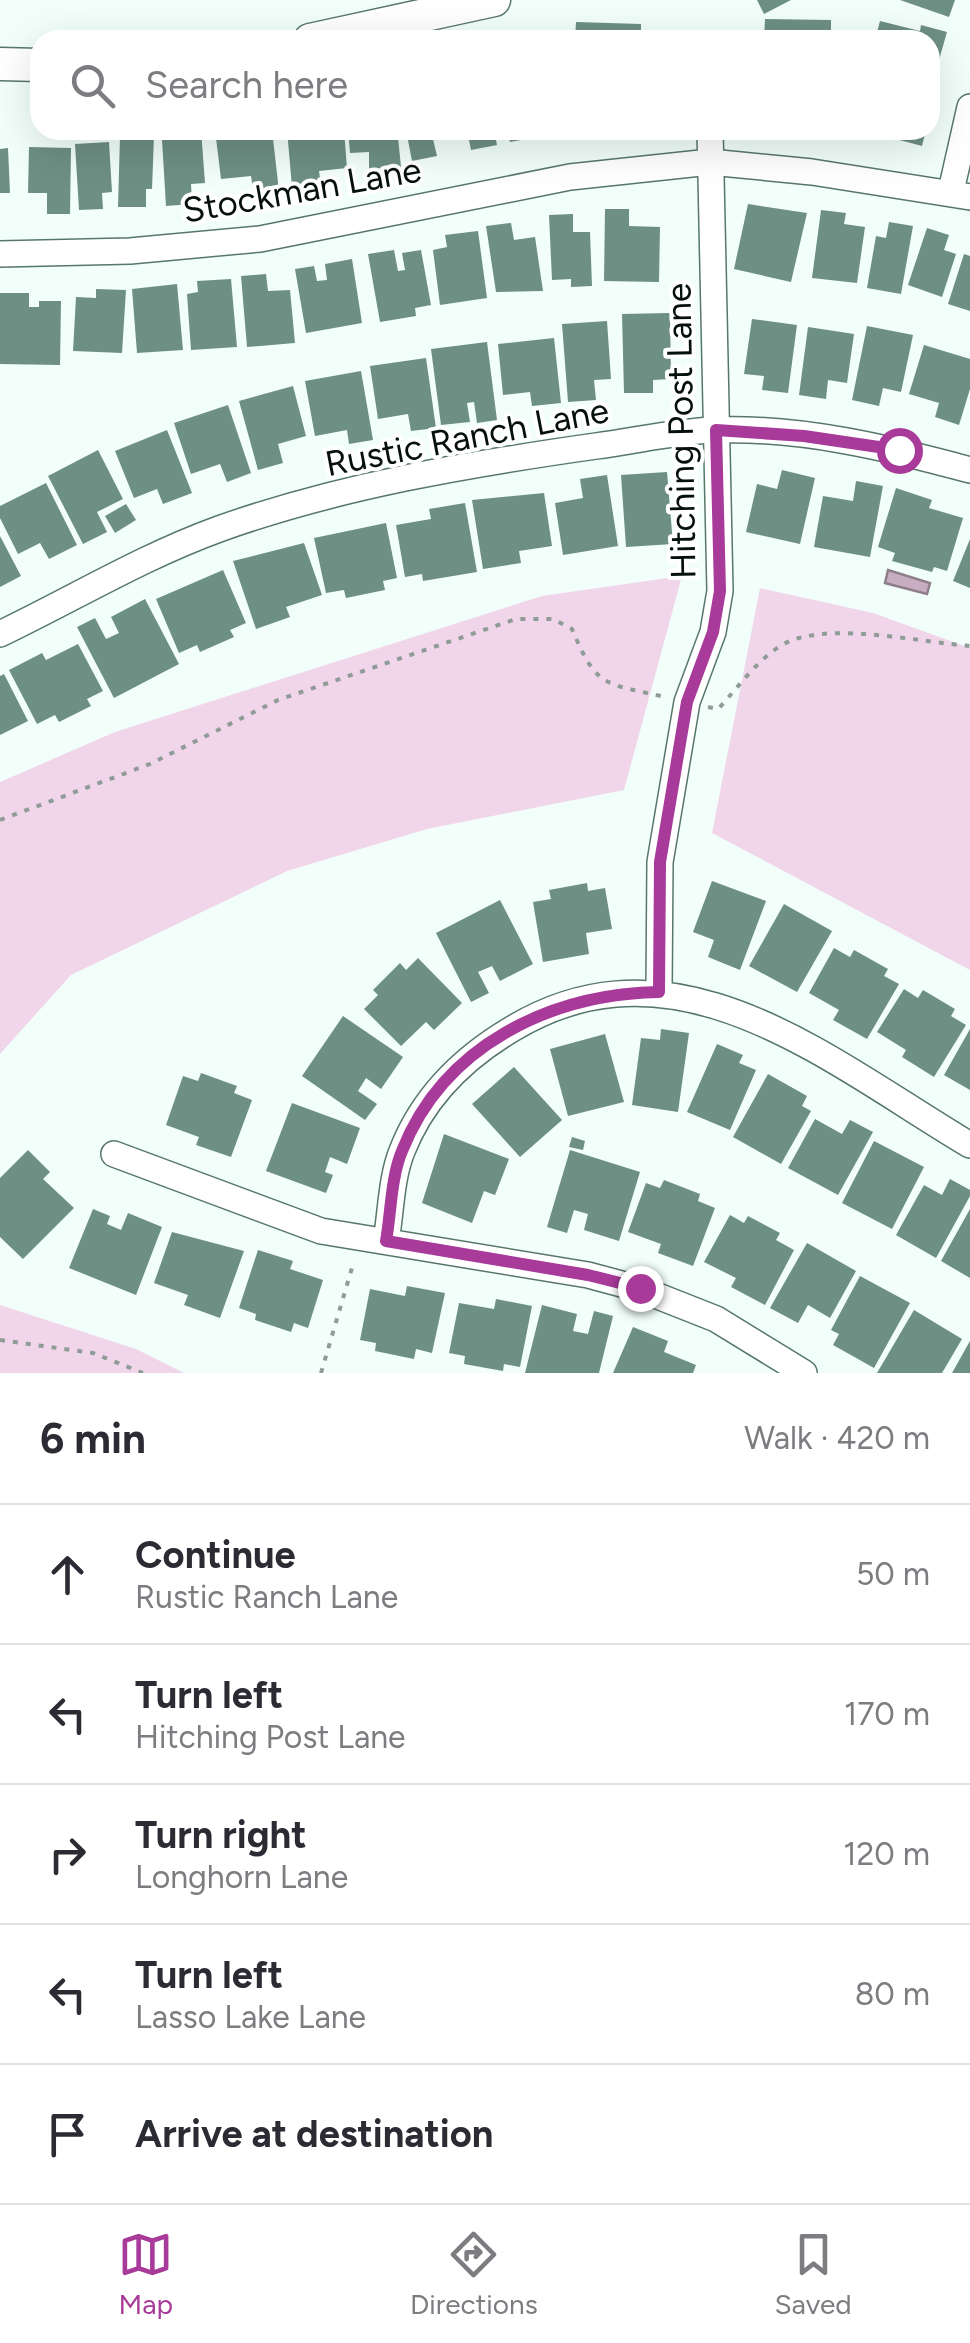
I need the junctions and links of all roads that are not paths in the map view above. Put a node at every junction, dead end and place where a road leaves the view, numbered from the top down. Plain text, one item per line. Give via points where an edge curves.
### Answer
1 (494, 0) edge
2 (356, 30) edge
3 (0, 64) edge
4 (30, 65) edge
5 (970, 107) edge
6 (710, 140) edge
7 (710, 162) junction
8 (961, 194) edge
9 (0, 254) edge
10 (716, 430) junction
11 (970, 470) edge
12 (0, 634) edge
13 (659, 992) junction
14 (970, 1146) edge
15 (114, 1154) dead end
16 (373, 1239) junction
17 (804, 1373) edge

1 - 2 main road
3 - 4 main road
5 - 8 street
6 - 7 street, Hitching Post Lane
7 - 8 street, Stockman Lane
7 - 9 street, Stockman Lane via 551,180 260,239
7 - 10 street, Hitching Post Lane
10 - 11 street, Rustic Ranch Lane via 861,444
10 - 12 street, Rustic Ranch Lane via 478,463 288,507 150,558
10 - 13 street, Hitching Post Lane via 720,591 687,702 660,862
13 - 14 street via 773,1028
13 - 16 street via 609,993 536,1015 476,1050 433,1094 401,1152
15 - 16 street via 321,1231
16 - 17 street via 640,1288 716,1318

